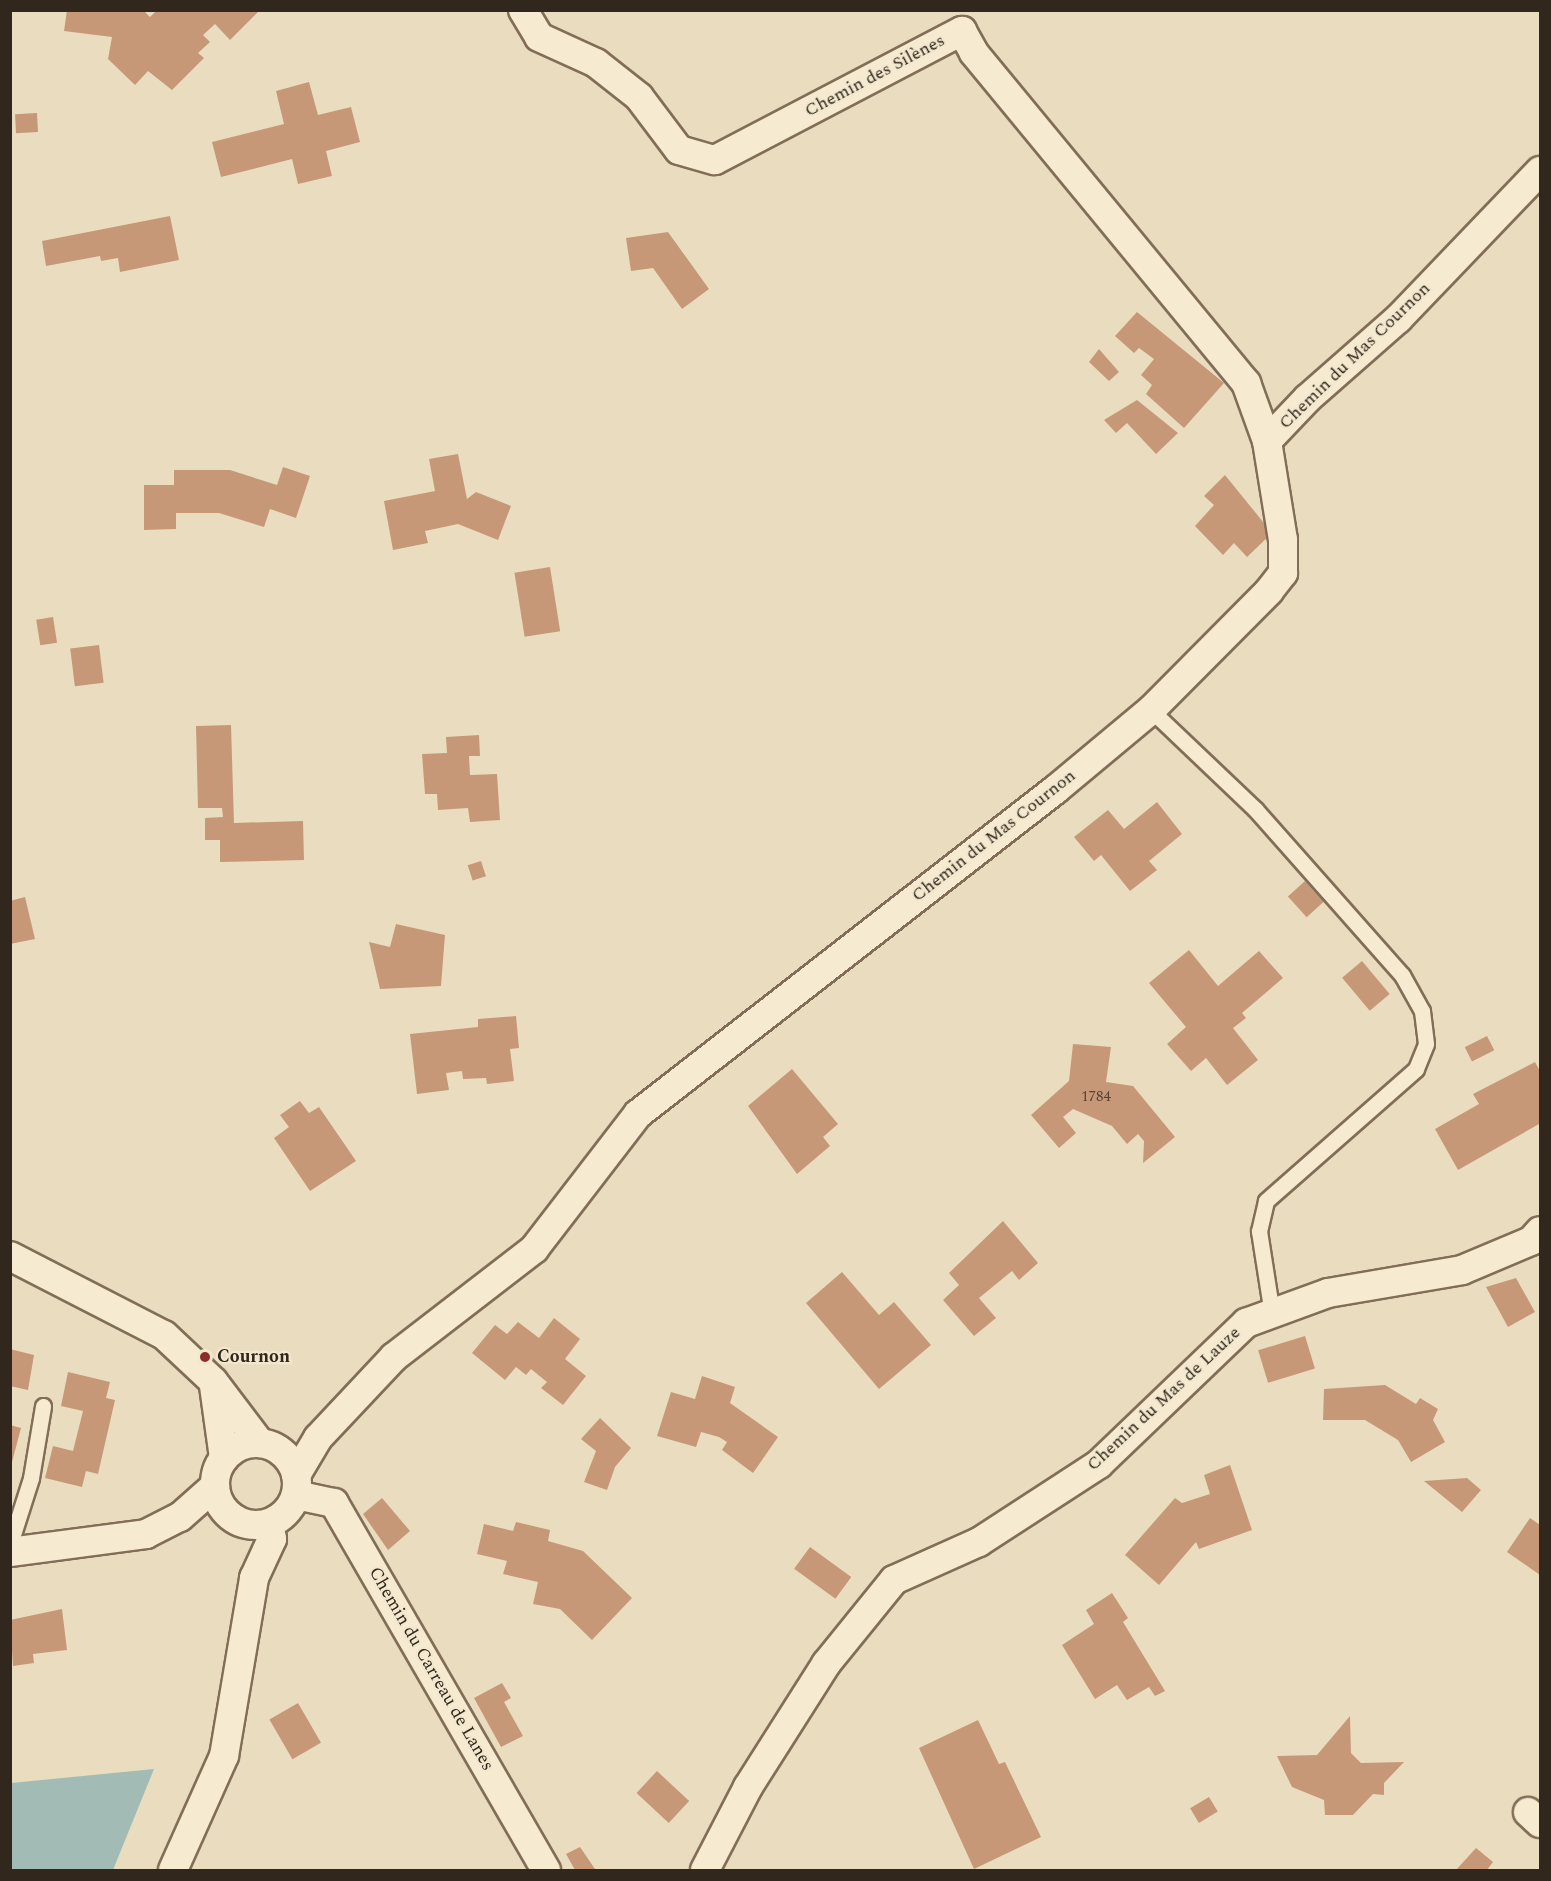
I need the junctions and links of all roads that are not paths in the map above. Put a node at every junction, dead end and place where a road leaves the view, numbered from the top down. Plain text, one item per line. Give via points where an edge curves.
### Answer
1 (523, 10) edge
2 (1540, 171) edge
3 (1267, 441) junction
4 (1151, 710) junction
5 (1540, 1231) edge
6 (10, 1256) edge
7 (1272, 1314) junction
8 (213, 1381) junction
9 (43, 1406) dead end
10 (318, 1438) junction
11 (268, 1446) junction
12 (224, 1458) junction
13 (296, 1485) junction
14 (215, 1486) junction
15 (180, 1517) junction
16 (248, 1521) junction
17 (10, 1544) edge
18 (10, 1552) edge
19 (173, 1870) edge
20 (546, 1870) edge
21 (705, 1870) edge

1 - 3 street, Chemin des Silènes via 539,37 596,63 639,98 680,150 715,160 962,31 974,54 1246,383
2 - 3 street, Chemin du Mas Cournon via 1398,319 1308,398
3 - 4 street, Chemin du Mas Cournon via 1283,573
4 - 7 lane via 1255,809 1402,975 1422,1011 1426,1044 1416,1069 1266,1201 1259,1231
4 - 10 street, Chemin du Mas Cournon via 638,1114 534,1249 394,1357
5 - 7 street, Chemin du Mas de Lauze via 1531,1241 1462,1270 1328,1293
6 - 8 street via 164,1335
7 - 21 street, Chemin du Mas de Lauze via 1246,1323 1099,1464 979,1542 894,1580 826,1664 748,1787
8 - 11 street
8 - 12 street
9 - 17 lane via 31,1478
10 - 11 street
10 - 13 street, Chemin du Mas Cournon
11 - 12 street via 234,1449
11 - 13 street
12 - 14 street
13 - 16 street via 290,1507
13 - 20 street, Chemin du Carreau de Lanes via 334,1503
14 - 15 street
14 - 16 street
15 - 16 street
15 - 18 street via 146,1534
16 - 19 street via 272,1539 254,1578 224,1756

